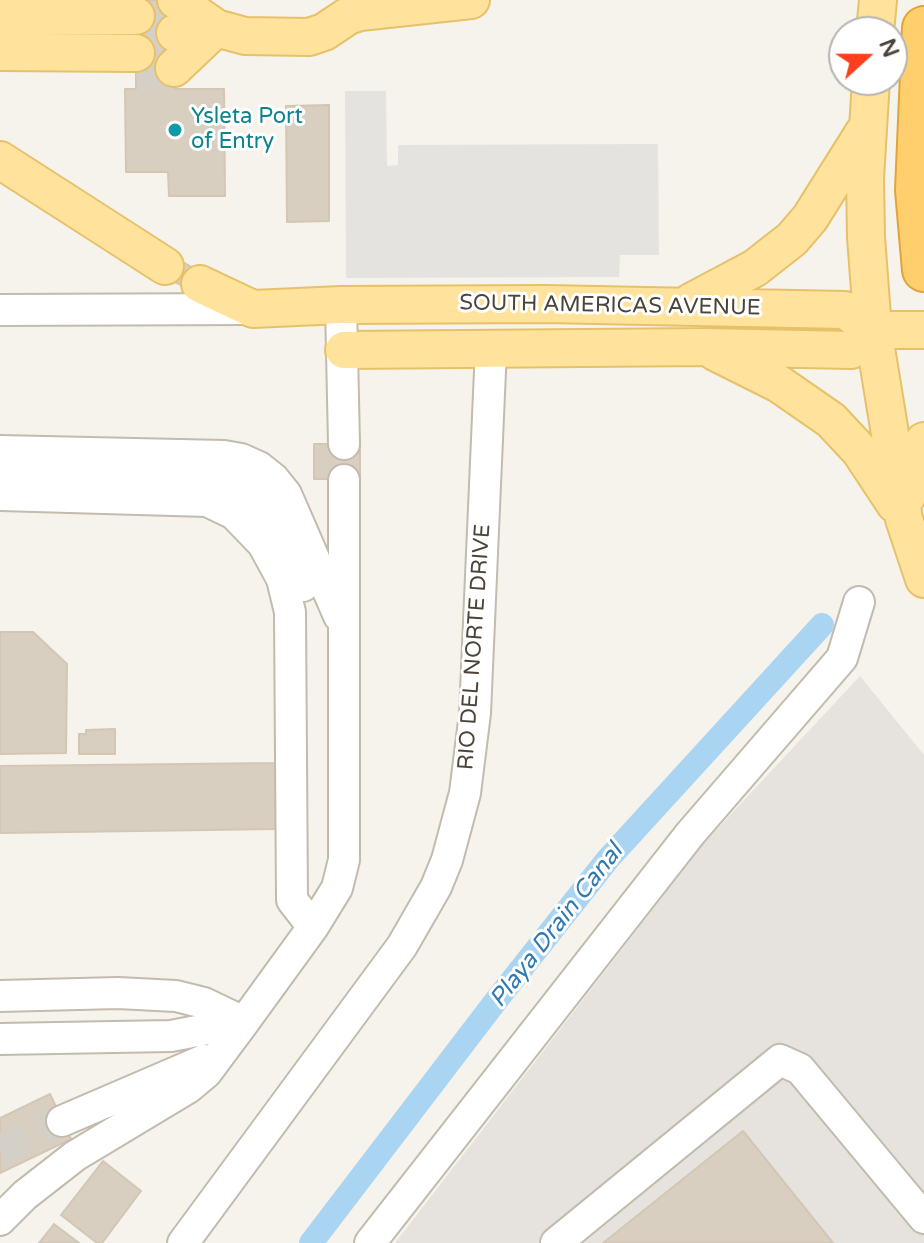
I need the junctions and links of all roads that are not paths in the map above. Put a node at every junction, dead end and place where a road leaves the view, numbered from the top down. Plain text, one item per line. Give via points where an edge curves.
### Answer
1 (471, 0) edge
2 (0, 17) edge
3 (177, 28) edge
4 (216, 28) junction
5 (924, 28) edge
6 (0, 34) edge
7 (136, 44) junction
8 (0, 52) edge
9 (0, 71) edge
10 (870, 96) edge
11 (867, 127) junction
12 (0, 160) edge
13 (165, 266) dead end
14 (924, 270) edge
15 (200, 284) dead end
16 (546, 304) junction
17 (341, 305) junction
18 (685, 305) junction
19 (253, 309) junction
20 (0, 310) edge
21 (873, 330) junction
22 (924, 330) edge
23 (704, 347) junction
24 (491, 348) junction
25 (344, 350) junction
26 (924, 441) edge
27 (344, 444) dead end
28 (0, 451) edge
29 (0, 473) edge
30 (344, 480) dead end
31 (0, 495) edge
32 (904, 519) junction
33 (924, 579) edge
34 (859, 602) dead end
35 (344, 629) junction
36 (313, 927) junction
37 (0, 996) edge
38 (244, 1022) junction
39 (0, 1039) edge
40 (224, 1052) junction
41 (62, 1121) tunnel mouth
42 (924, 1218) edge
43 (0, 1220) edge
44 (183, 1243) edge
45 (370, 1243) edge
46 (556, 1243) edge

1 - 4 main road via 360,12 309,37 245,36
2 - 7 main road
3 - 4 main road
3 - 4 main road
5 - 14 highway via 917,190
6 - 7 main road
7 - 8 main road
7 - 9 main road
10 - 11 main road
11 - 18 main road via 792,239 755,268
11 - 21 main road via 866,237
12 - 13 main road
15 - 19 main road
16 - 17 main road, SOUTH AMERICAS AVENUE
16 - 18 main road, SOUTH AMERICAS AVENUE
16 - 24 main road
17 - 19 main road, SOUTH AMERICAS AVENUE
17 - 25 street
18 - 21 main road, SOUTH AMERICAS AVENUE via 845,310
19 - 20 street
21 - 22 main road
21 - 23 main road, SOUTH AMERICAS AVENUE via 851,350
21 - 32 main road
23 - 24 main road, SOUTH AMERICAS AVENUE
23 - 32 main road via 779,384 831,420 860,451
24 - 25 main road, SOUTH AMERICAS AVENUE
24 - 44 street, RIO DEL NORTE DRIVE via 472,741 447,860 402,946
25 - 27 street
26 - 32 main road via 912,466
28 - 35 street via 224,456 259,467 286,494 299,518
29 - 36 street via 214,478 246,490 276,519 296,562 308,616
30 - 35 street
31 - 36 street via 207,501 234,514 263,544 282,579 290,612 292,900
32 - 33 main road
34 - 45 street via 842,658 690,834
35 - 36 street via 344,860 337,888
36 - 38 street
37 - 38 street via 176,996
38 - 39 street via 171,1036
38 - 40 street
40 - 41 street
40 - 43 street via 188,1088 75,1156
42 - 46 street via 800,1069 780,1060

